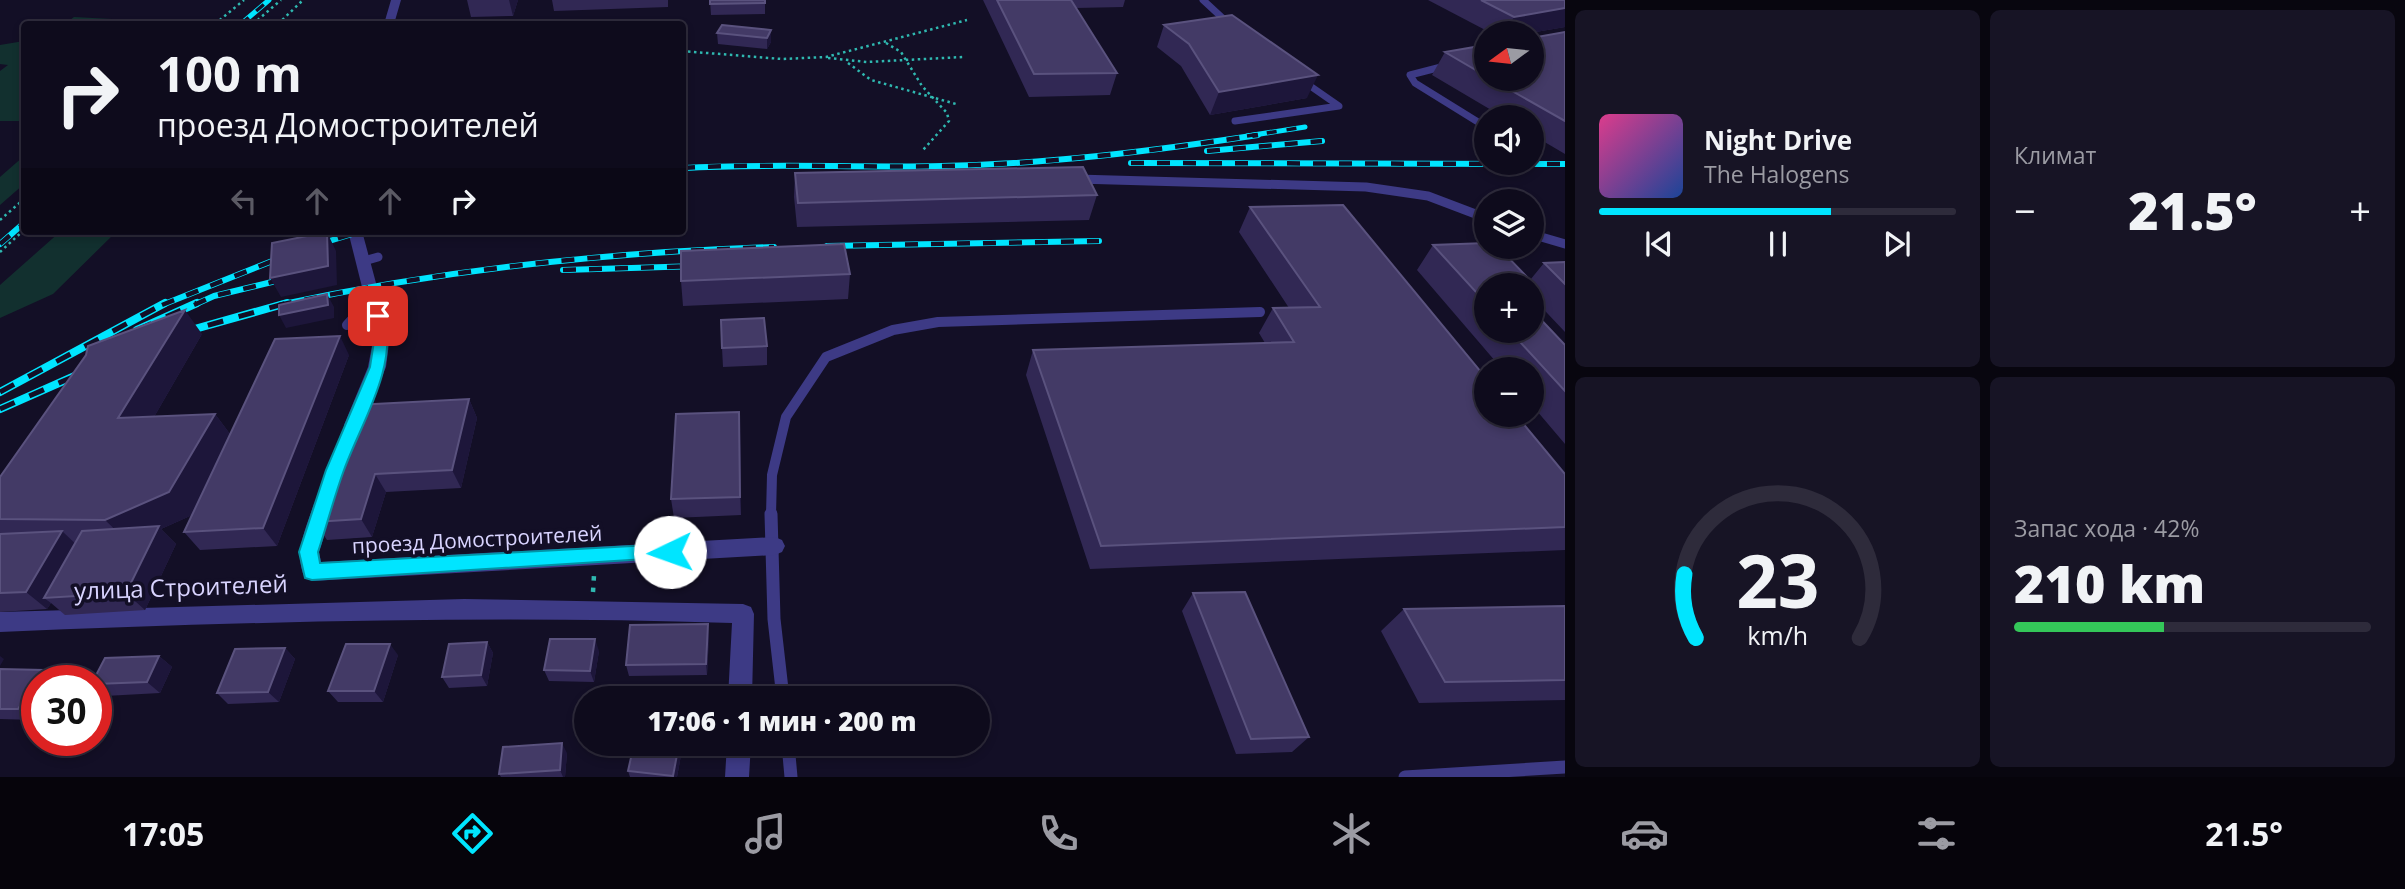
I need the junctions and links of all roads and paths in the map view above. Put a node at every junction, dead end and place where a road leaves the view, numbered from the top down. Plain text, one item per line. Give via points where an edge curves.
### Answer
1 (244, 0) edge
2 (281, 0) edge
3 (303, 0) edge
4 (396, 0) edge
5 (1203, 0) edge
6 (967, 20) dead end
7 (219, 21) edge
8 (256, 21) edge
9 (281, 21) edge
10 (390, 21) edge
11 (1233, 28) edge
12 (884, 42) junction
13 (686, 51) edge
14 (826, 57) junction
15 (963, 57) dead end
16 (904, 60) junction
17 (846, 61) junction
18 (1461, 62) edge
19 (1295, 74) edge
20 (933, 96) junction
21 (956, 104) dead end
22 (1474, 120) edge
23 (1235, 121) dead end
24 (922, 150) dead end
25 (1060, 179) edge
26 (21, 202) edge
27 (1474, 213) edge
28 (0, 220) edge
29 (21, 233) edge
30 (357, 235) edge
31 (1544, 238) edge
32 (1565, 244) edge
33 (0, 252) edge
34 (378, 292) junction
35 (1260, 312) dead end
36 (347, 325) dead end
37 (345, 446) edge
38 (331, 482) edge
39 (773, 546) junction
40 (594, 555) junction
41 (591, 607) junction
42 (0, 622) edge
43 (740, 686) edge
44 (782, 686) edge
45 (738, 756) edge
46 (789, 756) edge
47 (1565, 766) edge
48 (737, 777) edge
49 (791, 777) edge
50 (1405, 777) edge

1 - 7 path
2 - 8 path
3 - 9 path
4 - 10 street
5 - 11 lane
6 - 12 path
12 - 14 path
12 - 16 path via 901,52
13 - 14 path via 782,59
14 - 17 path
15 - 16 path
16 - 17 path
16 - 20 path
17 - 20 path via 871,80
18 - 22 lane via 1410,75 1415,83
19 - 23 lane via 1339,106
20 - 21 path
20 - 24 path via 949,121
25 - 27 lane via 1366,187 1428,196
26 - 28 path
29 - 33 path
30 - 34 street via 371,259
31 - 32 lane
34 - 36 lane
34 - 37 street via 382,335 377,367
35 - 39 lane via 938,322 893,330 826,357 786,417 772,475
38 - 40 street, проезд Домостроителей via 309,552 312,572
39 - 40 street, проезд Домостроителей
39 - 44 lane
40 - 41 path
41 - 42 street, улица Строителей via 300,610
41 - 43 street, улица Строителей via 743,614
45 - 48 street
46 - 49 lane
47 - 50 lane

